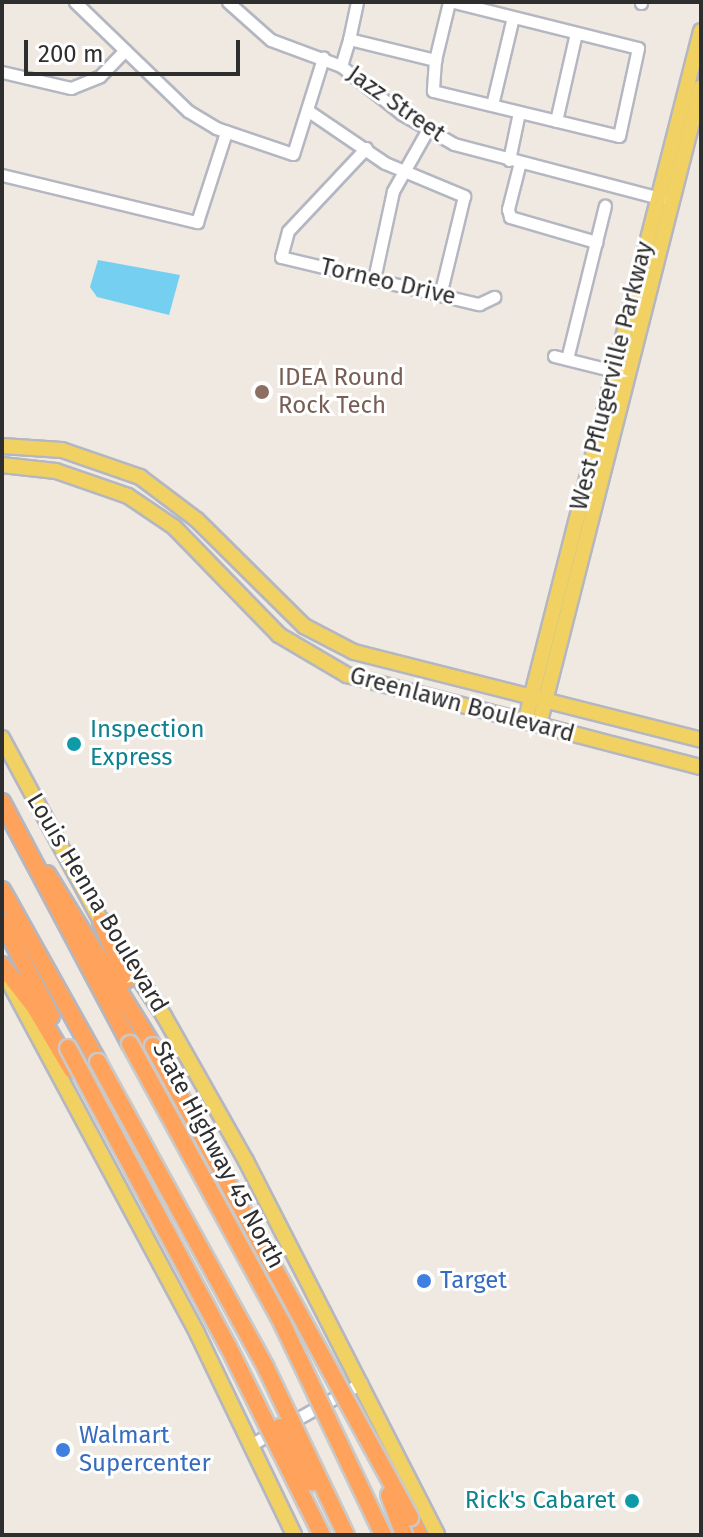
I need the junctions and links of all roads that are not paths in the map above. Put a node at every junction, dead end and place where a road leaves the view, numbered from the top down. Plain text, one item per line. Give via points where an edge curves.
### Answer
1 (75, 2) edge
2 (357, 2) edge
3 (452, 2) edge
4 (230, 3) edge
5 (513, 17) junction
6 (701, 31) edge
7 (576, 33) junction
8 (349, 39) junction
9 (125, 50) junction
10 (323, 58) junction
11 (435, 60) junction
12 (341, 66) junction
13 (2, 72) edge
14 (701, 87) edge
15 (492, 105) junction
16 (307, 110) junction
17 (522, 113) junction
18 (556, 121) junction
19 (427, 131) junction
20 (226, 132) junction
21 (366, 148) junction
22 (515, 161) junction
23 (404, 173) junction
24 (2, 175) edge
25 (665, 199) junction
26 (605, 206) dead end
27 (596, 242) junction
28 (374, 279) junction
29 (440, 295) junction
30 (494, 297) dead end
31 (614, 371) junction
32 (2, 446) edge
33 (601, 451) junction
34 (2, 465) edge
35 (237, 561) junction
36 (222, 577) junction
37 (538, 698) junction
38 (532, 724) junction
39 (2, 738) edge
40 (701, 740) edge
41 (701, 767) edge
42 (2, 802) edge
43 (11, 819) junction
44 (2, 890) edge
45 (2, 921) edge
46 (101, 921) junction
47 (2, 966) edge
48 (361, 1383) junction
49 (252, 1444) junction
50 (294, 1535) edge
51 (322, 1535) edge
52 (346, 1535) edge
53 (383, 1535) edge
54 (404, 1535) edge
55 (419, 1535) edge
56 (437, 1535) edge

1 - 9 street
2 - 8 street
3 - 5 street
3 - 11 street
4 - 10 street, Jazz Street via 271,40
5 - 7 street
5 - 15 street
6 - 25 main road, West Pflugerville Parkway
7 - 18 street
7 - 18 street via 638,48 619,136
8 - 11 street
8 - 12 street
9 - 13 street via 100,76 71,88
9 - 20 street via 188,111
10 - 12 street, Jazz Street
10 - 16 street
11 - 15 street via 433,91
12 - 19 street, Jazz Street
14 - 25 main road, West Pflugerville Parkway
15 - 17 street
16 - 20 street via 293,154
16 - 21 street
17 - 18 street
17 - 22 street
19 - 22 street, Jazz Street
19 - 23 street
20 - 24 street via 197,222
21 - 23 street
21 - 28 street, Torneo Drive via 288,231 281,257
22 - 25 street, Jazz Street
22 - 27 street via 510,217
23 - 28 street via 393,191
23 - 29 street via 464,196
25 - 31 main road, West Pflugerville Parkway
25 - 33 main road, West Pflugerville Parkway
26 - 27 street
27 - 31 street via 560,358
28 - 29 street, Torneo Drive
29 - 30 street, Torneo Drive via 479,304
31 - 33 main road, West Pflugerville Parkway
32 - 35 main road, Greenlawn Boulevard via 62,450 140,477 197,520
33 - 37 main road, West Pflugerville Parkway
34 - 36 main road, Greenlawn Boulevard via 56,471 116,489 167,522
35 - 36 main road
35 - 37 main road, Greenlawn Boulevard via 304,626 354,652
36 - 38 main road, Greenlawn Boulevard via 279,635 337,670
37 - 38 main road, West Pflugerville Parkway
37 - 40 main road, Greenlawn Boulevard
38 - 41 main road, Greenlawn Boulevard
39 - 46 main road, Louis Henna Boulevard
42 - 43 highway, State Highway 45 North
43 - 53 highway, State Highway 45 North, bridge via 282,1323
43 - 55 highway, bridge via 153,1046
44 - 52 highway, bridge via 273,1381
45 - 51 highway, bridge
46 - 48 main road, Louis Henna Boulevard via 164,1016 246,1161
46 - 54 highway, bridge via 118,965 374,1458
47 - 49 main road
47 - 52 highway, bridge via 34,1006 113,1141 185,1281 244,1366
48 - 49 street
48 - 56 main road, Louis Henna Boulevard
49 - 50 main road

